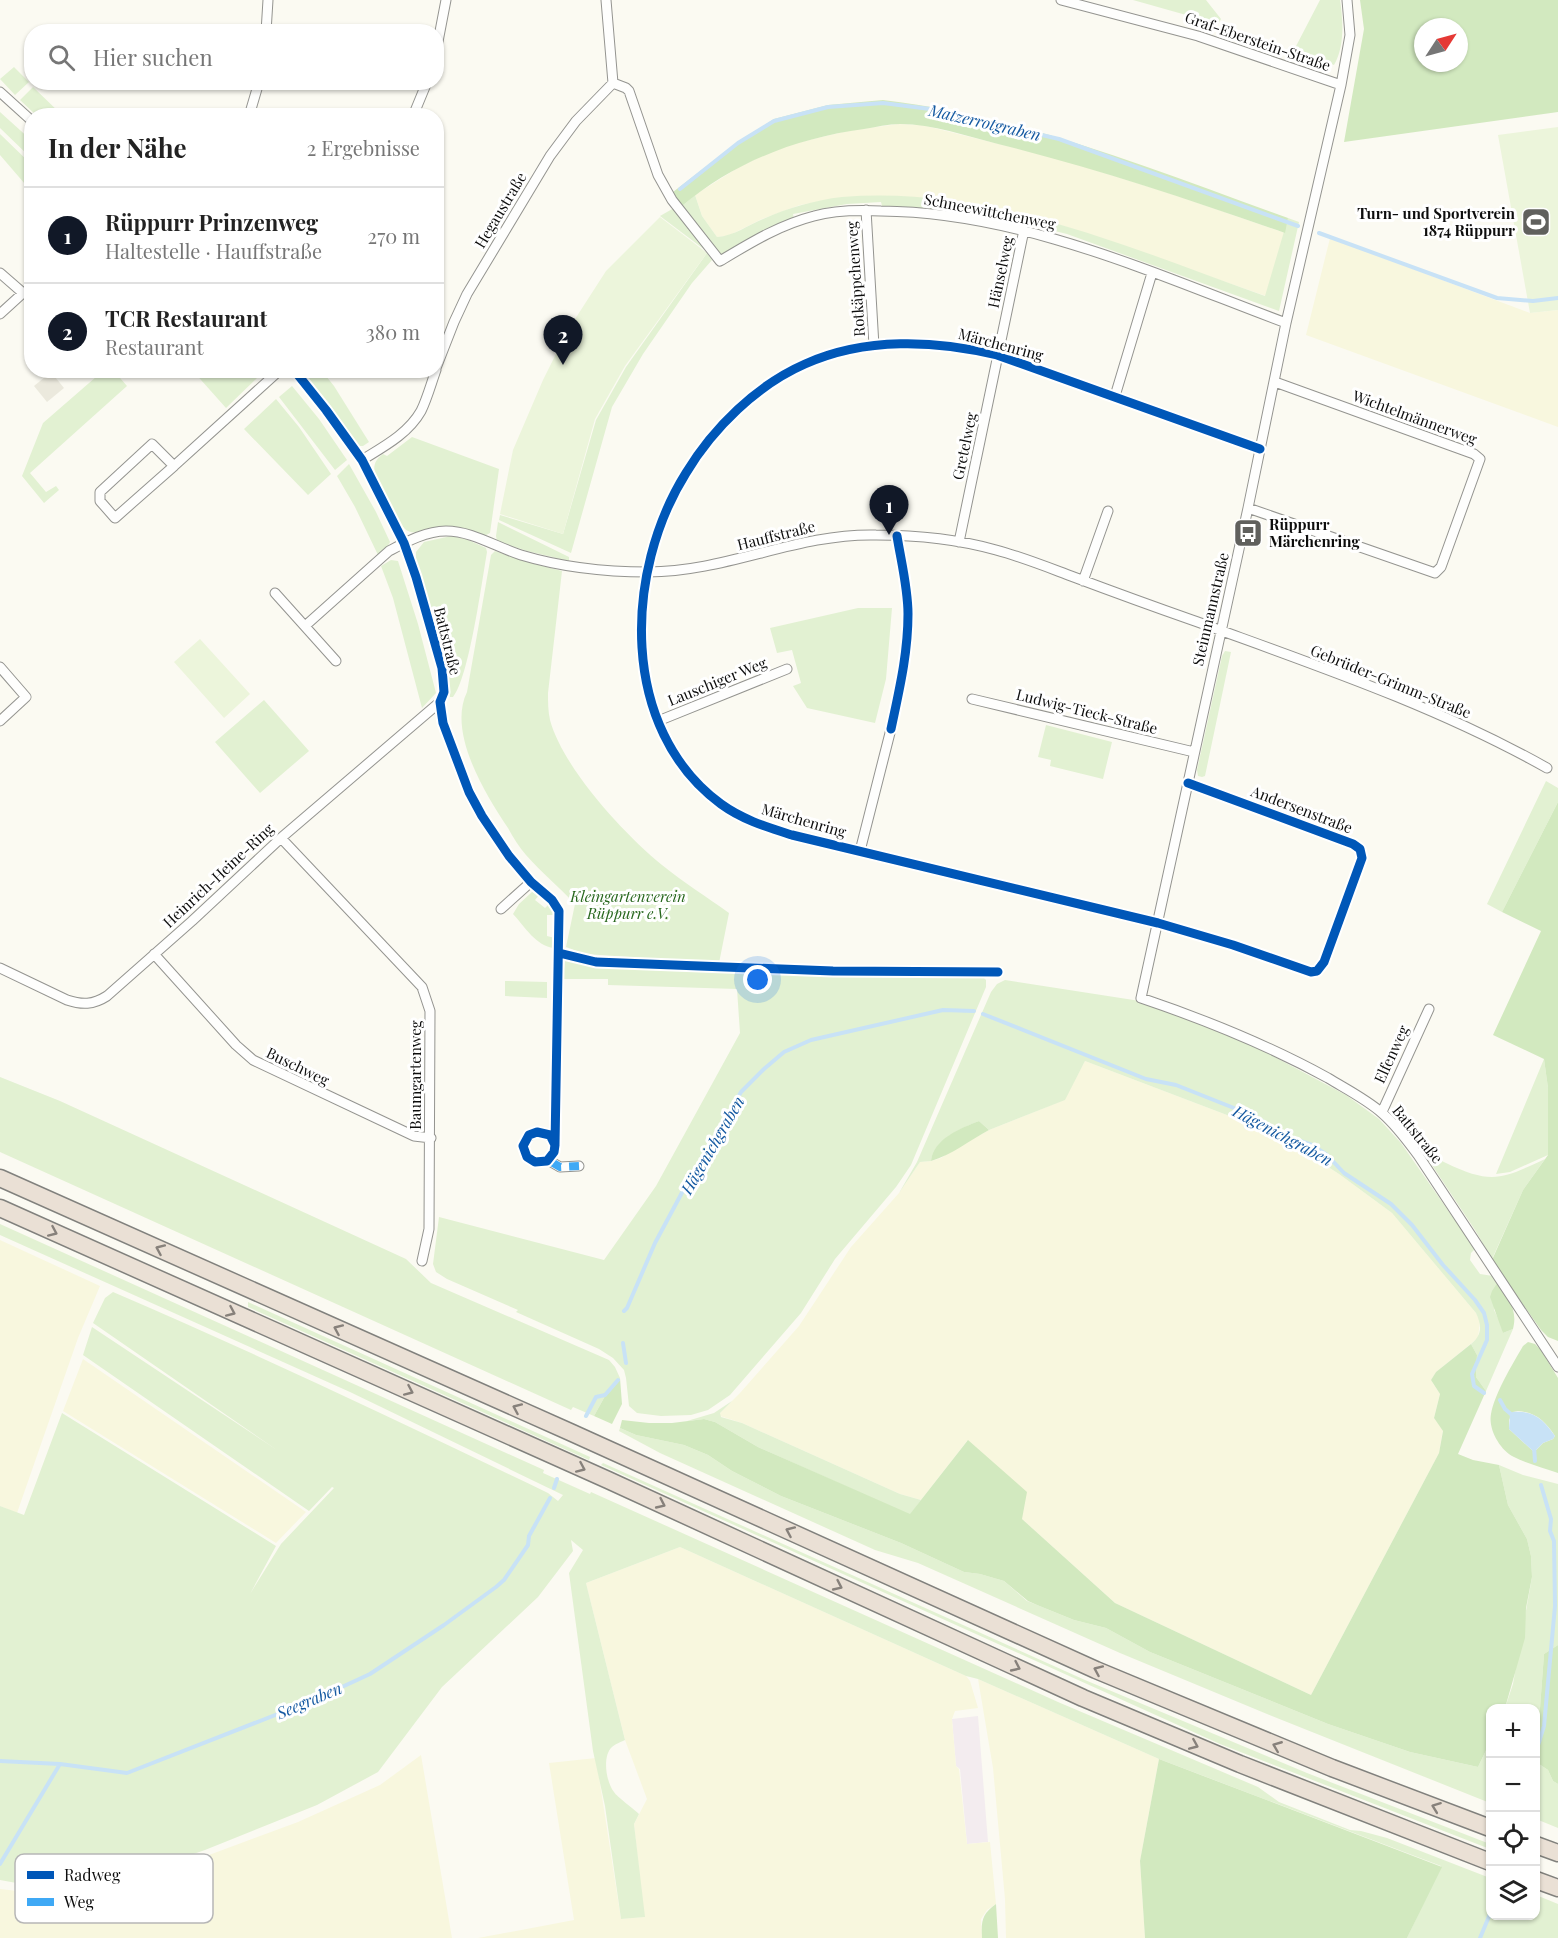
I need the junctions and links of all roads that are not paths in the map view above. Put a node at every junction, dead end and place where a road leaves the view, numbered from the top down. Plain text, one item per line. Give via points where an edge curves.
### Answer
1 (268, 0) edge
2 (446, 0) edge
3 (606, 0) edge
4 (1060, 0) edge
5 (1347, 0) edge
6 (267, 24) edge
7 (441, 24) edge
8 (613, 83) junction
9 (1341, 85) junction
10 (256, 90) edge
11 (424, 90) edge
12 (0, 92) edge
13 (251, 108) edge
14 (416, 108) edge
15 (24, 114) edge
16 (866, 210) junction
17 (1024, 230) junction
18 (0, 273) edge
19 (1152, 273) junction
20 (24, 292) joint
21 (0, 314) edge
22 (1286, 323) junction
23 (874, 346) junction
24 (444, 348) edge
25 (997, 356) junction
26 (271, 378) edge
27 (300, 378) edge
28 (433, 378) edge
29 (1275, 382) junction
30 (1114, 396) junction
31 (1260, 449) junction
32 (362, 460) junction
33 (174, 466) junction
34 (1248, 508) junction
35 (1108, 511) dead end
36 (959, 542) junction
37 (404, 543) junction
38 (647, 572) junction
39 (1083, 581) junction
40 (275, 593) dead end
41 (305, 626) junction
42 (1220, 631) junction
43 (336, 661) dead end
44 (0, 667) edge
45 (787, 669) dead end
46 (972, 699) dead end
47 (441, 702) junction
48 (0, 721) edge
49 (658, 721) junction
50 (891, 729) dead end
51 (1194, 752) junction
52 (1547, 768) dead end
53 (1188, 783) junction
54 (281, 838) junction
55 (860, 851) junction
56 (531, 882) junction
57 (501, 909) dead end
58 (1158, 923) junction
59 (154, 954) junction
60 (0, 968) edge
61 (1141, 998) joint
62 (1429, 1009) dead end
63 (1382, 1112) junction
64 (431, 1138) junction
65 (555, 1145) junction
66 (549, 1160) junction
67 (579, 1166) dead end
68 (0, 1178) edge
69 (0, 1208) edge
70 (422, 1261) dead end
71 (1558, 1367) edge
72 (1486, 1826) edge
73 (1540, 1846) edge
74 (1558, 1853) edge
75 (1486, 1860) edge
76 (1540, 1881) edge
77 (1558, 1888) edge

1 - 6 street
2 - 7 street
3 - 8 street
4 - 9 street, Graf-Eberstein-Straße via 1180,30
5 - 9 street, Steinmannstraße via 1350,34
8 - 16 street, Schneewittchenweg via 629,91 658,175 672,200 720,261 784,225 815,215
8 - 24 street, Hegaustraße via 576,121 550,156 467,294
9 - 22 street, Steinmannstraße
10 - 13 street
11 - 14 street
12 - 15 street
16 - 17 street, Schneewittchenweg via 932,213
16 - 23 street, Rotkäppchenweg
17 - 19 street, Schneewittchenweg
17 - 25 street, Hänselweg
18 - 20 street
19 - 22 street, Schneewittchenweg
19 - 30 street
20 - 21 street
22 - 29 street, Steinmannstraße
23 - 25 street, Märchenring via 937,345
23 - 38 street, Märchenring via 804,365 755,396 724,423 675,492
25 - 30 street, Märchenring
25 - 36 street, Gretelweg
26 - 33 street
27 - 32 street, Battstraße
28 - 32 street, Hegaustraße via 411,426
29 - 31 street, Steinmannstraße
29 - 34 street, Wichtelmännerweg via 1474,454 1480,459 1479,464 1441,567 1435,573
30 - 31 street, Märchenring
31 - 34 street, Steinmannstraße
32 - 37 street, Battstraße
33 - 33 street via 115,518 100,501 100,492 152,444
34 - 42 street, Steinmannstraße
35 - 39 street
36 - 38 street, Hauffstraße via 879,535 828,537 696,569
36 - 39 street, Hauffstraße via 999,550
37 - 38 street, Hauffstraße via 438,531 464,532 510,551 571,567
37 - 41 street, Hauffstraße via 377,561
37 - 47 street, Battstraße via 442,668
38 - 49 street, Märchenring via 642,642 647,687
39 - 42 street, Hauffstraße
40 - 41 street
41 - 43 street
42 - 51 street, Steinmannstraße
42 - 52 street, Gebrüder-Grimm-Straße via 1446,716
44 - 48 street via 26,697
45 - 49 street, Lauschiger Weg
46 - 51 street, Ludwig-Tieck-Straße
47 - 54 street, Heinrich-Heine-Ring
47 - 56 street, Battstraße via 448,739 469,792 496,837
49 - 55 street, Märchenring via 689,774 733,812 792,835
50 - 55 street
51 - 53 street, Steinmannstraße
53 - 58 street, Steinmannstraße
53 - 58 street, Andersenstraße via 1353,844 1360,849 1362,858 1324,962 1317,971
54 - 59 street, Heinrich-Heine-Ring
54 - 64 street, Baumgartenweg via 422,987 430,1020
55 - 58 street, Märchenring
56 - 57 street
56 - 65 street, Battstraße via 559,911
58 - 61 street, Steinmannstraße
59 - 60 street, Heinrich-Heine-Ring via 107,996 88,1004 67,1000
59 - 64 street, Buschweg via 253,1060 414,1136
61 - 63 street, Battstraße via 1278,1052
62 - 63 street, Elfenweg
63 - 71 street, Battstraße via 1418,1155
64 - 70 street, Baumgartenweg via 429,1229
65 - 66 street
65 - 66 street via 542,1132 532,1133 524,1142 530,1160
66 - 67 street via 560,1167
72 -> 68 highway via 1298,1755 1096,1670
69 -> 75 highway via 1083,1698
73 - 74 highway
76 - 77 highway

